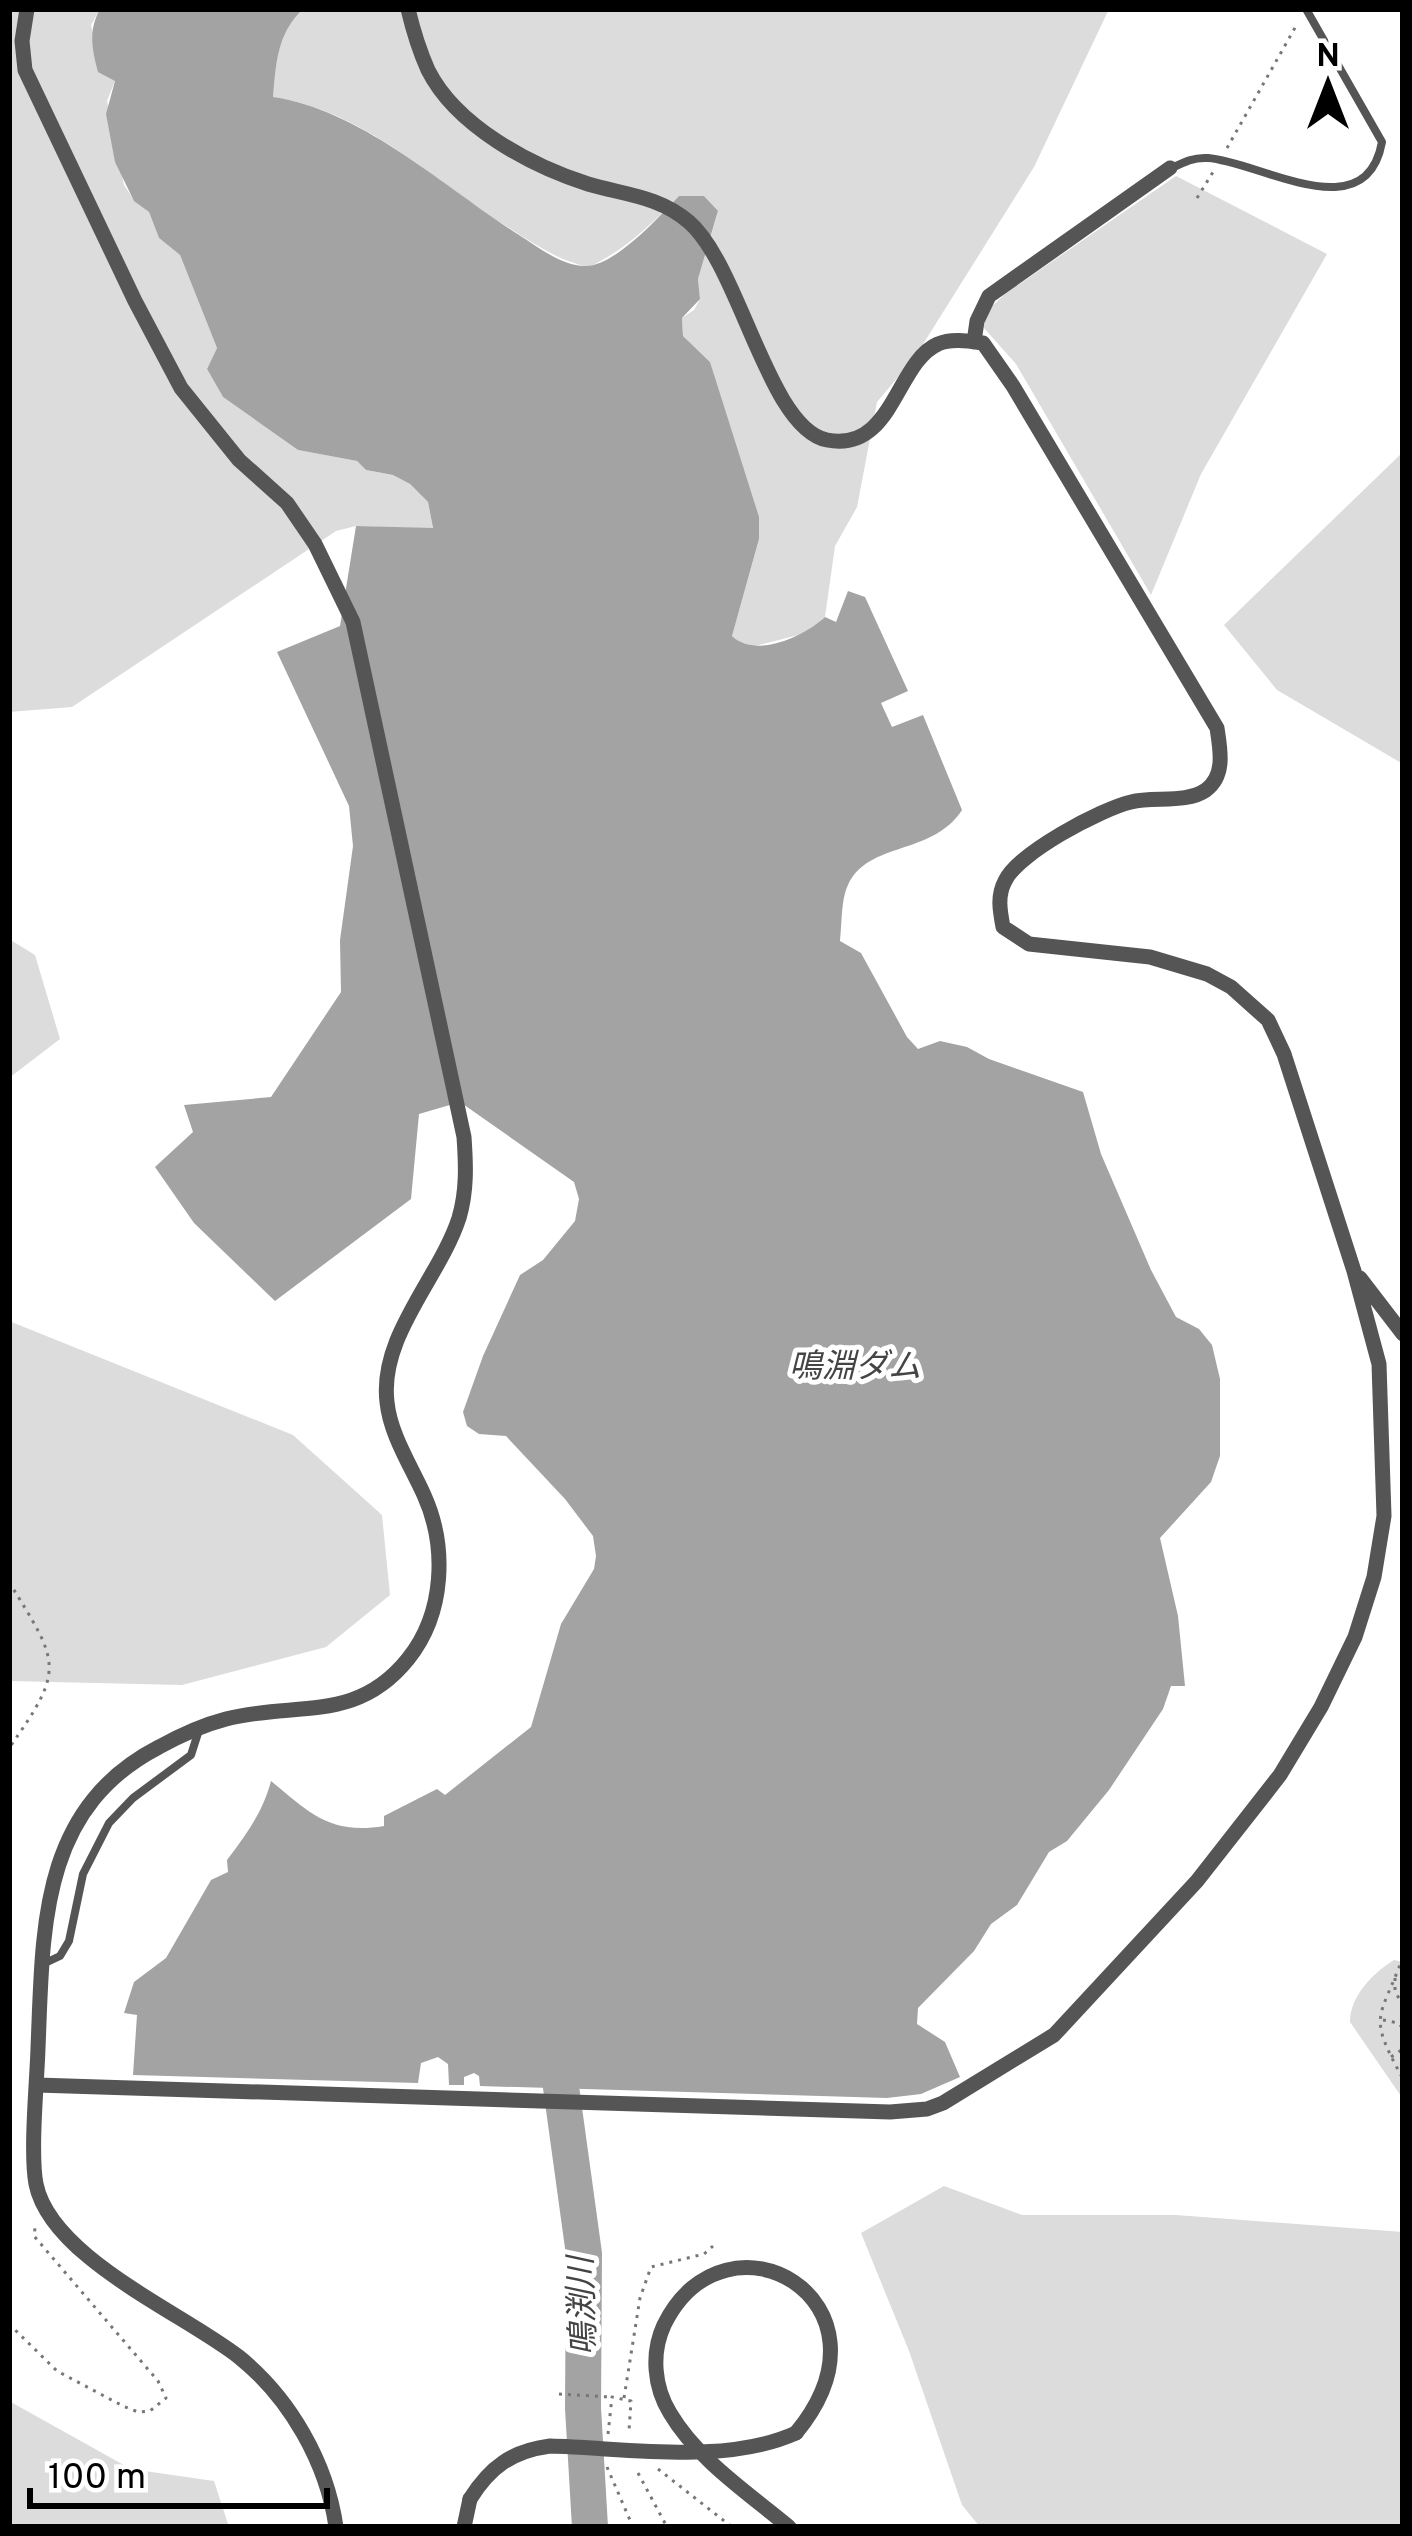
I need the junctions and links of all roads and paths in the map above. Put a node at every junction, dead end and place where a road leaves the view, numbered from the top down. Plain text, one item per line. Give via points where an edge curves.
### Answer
1 (26, 9) edge
2 (408, 9) edge
3 (1306, 9) edge
4 (1226, 149) dead end
5 (1170, 168) joint
6 (1215, 169) dead end
7 (1197, 198) dead end
8 (974, 342) junction
9 (1354, 1270) junction
10 (1403, 1334) edge
11 (9, 1582) edge
12 (200, 1728) junction
13 (9, 1748) edge
14 (1403, 1958) edge
15 (43, 1964) junction
16 (1396, 1976) junction
17 (1403, 2008) edge
18 (1379, 2020) junction
19 (1403, 2028) edge
20 (1403, 2049) edge
21 (1391, 2057) junction
22 (1403, 2079) edge
23 (37, 2085) junction
24 (39, 2191) junction
25 (713, 2246) dead end
26 (9, 2324) edge
27 (559, 2394) dead end
28 (612, 2397) dead end
29 (624, 2400) dead end
30 (638, 2473) dead end
31 (336, 2527) edge
32 (464, 2527) edge
33 (667, 2527) edge
34 (788, 2527) edge

1 - 12 street via 25,70 135,302 205,422 287,502 353,622 467,1170 459,1219 398,1341 388,1389 437,1540 428,1623 410,1657 357,1700
2 - 8 street via 429,72 466,117 546,167 662,202 693,224 806,434 833,442 862,434 883,419 937,344
3 - 4 path
3 - 5 lane via 1382,142 1366,174 1321,187 1212,158
5 - 8 street via 989,296
6 - 7 path
8 - 9 street via 983,343 1013,386 1217,728 1222,758 1205,790 1086,818 1032,855 1006,876 1004,927 1029,944 1179,963 1231,987 1268,1020
9 - 10 street
9 - 23 street via 1379,1364 1384,1445 1384,1516 1355,1637 1280,1775 1197,1881 1054,2036 944,2102 914,2111
11 - 13 path via 44,1639 51,1672 43,1700
12 - 15 lane via 191,1754 109,1823 83,1874 69,1941
12 - 15 street via 123,1766 89,1801 51,1885
14 - 16 path
15 - 23 street
16 - 17 path
16 - 18 path
18 - 19 path
18 - 21 path
20 - 21 path
21 - 22 path
23 - 24 street
24 - 26 path via 34,2236 166,2398 138,2413 57,2371
24 - 31 street via 75,2248 240,2358 266,2384 319,2464
25 - 29 path via 651,2267
27 - 28 path
30 - 33 path
32 - 34 street, bridge via 484,2476 526,2449 550,2446 732,2452 796,2433 828,2379 829,2329 802,2286 744,2267 694,2286 673,2308 659,2336 657,2374 667,2408 691,2442

